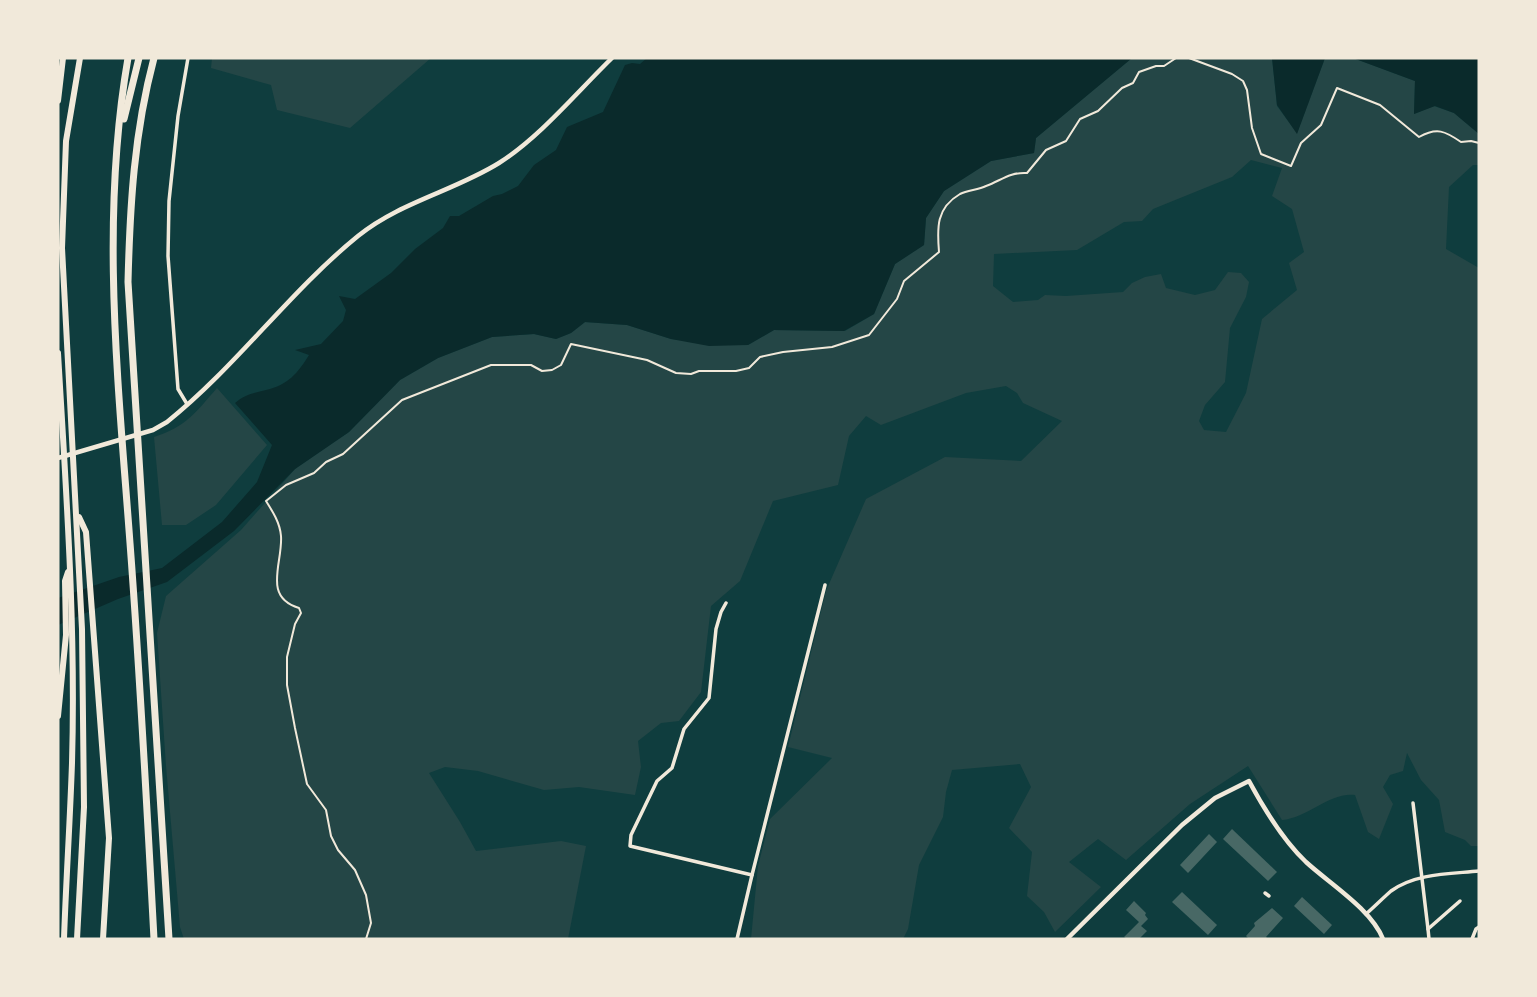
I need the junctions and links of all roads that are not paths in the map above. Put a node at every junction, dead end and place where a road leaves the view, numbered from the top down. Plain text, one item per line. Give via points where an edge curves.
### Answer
1 (80, 58) edge
2 (128, 58) edge
3 (139, 58) edge
4 (154, 58) edge
5 (188, 58) edge
6 (611, 58) edge
7 (63, 61) edge
8 (58, 101) edge
9 (114, 199) junction
10 (58, 353) edge
11 (187, 404) junction
12 (58, 458) edge
13 (77, 511) junction
14 (825, 585) dead end
15 (726, 603) dead end
16 (68, 634) junction
17 (58, 716) edge
18 (1413, 803) dead end
19 (1479, 871) edge
20 (752, 875) junction
21 (1422, 877) junction
22 (1460, 901) dead end
23 (1366, 914) junction
24 (1429, 929) junction
25 (1478, 929) edge
26 (64, 939) edge
27 (77, 939) edge
28 (103, 939) edge
29 (154, 939) edge
30 (169, 939) edge
31 (737, 939) edge
32 (1067, 939) edge
33 (1383, 939) edge
34 (1429, 939) edge
35 (1472, 939) edge

1 - 13 highway via 66,141 62,247
2 - 9 highway
3 - 9 highway via 122,129
4 - 30 highway via 144,95 130,197 128,282
5 - 11 street via 172,161 168,256 178,390
6 - 11 street via 511,155 406,206 356,238
7 - 8 highway
9 - 29 highway via 112,282
10 - 16 highway via 70,561
11 - 12 street via 153,430
13 - 27 highway via 84,807
13 - 28 highway via 86,532 109,838
14 - 20 street
15 - 20 street via 716,629 709,698 684,729 671,768 657,781 630,846
16 - 17 highway
16 - 26 highway via 72,762
18 - 21 street
19 - 21 street
20 - 31 street
21 - 23 street via 1393,890
21 - 24 street
22 - 24 street
23 - 32 street via 1304,860 1249,781 1215,798 1182,825
23 - 33 street
24 - 34 street
25 - 35 street

